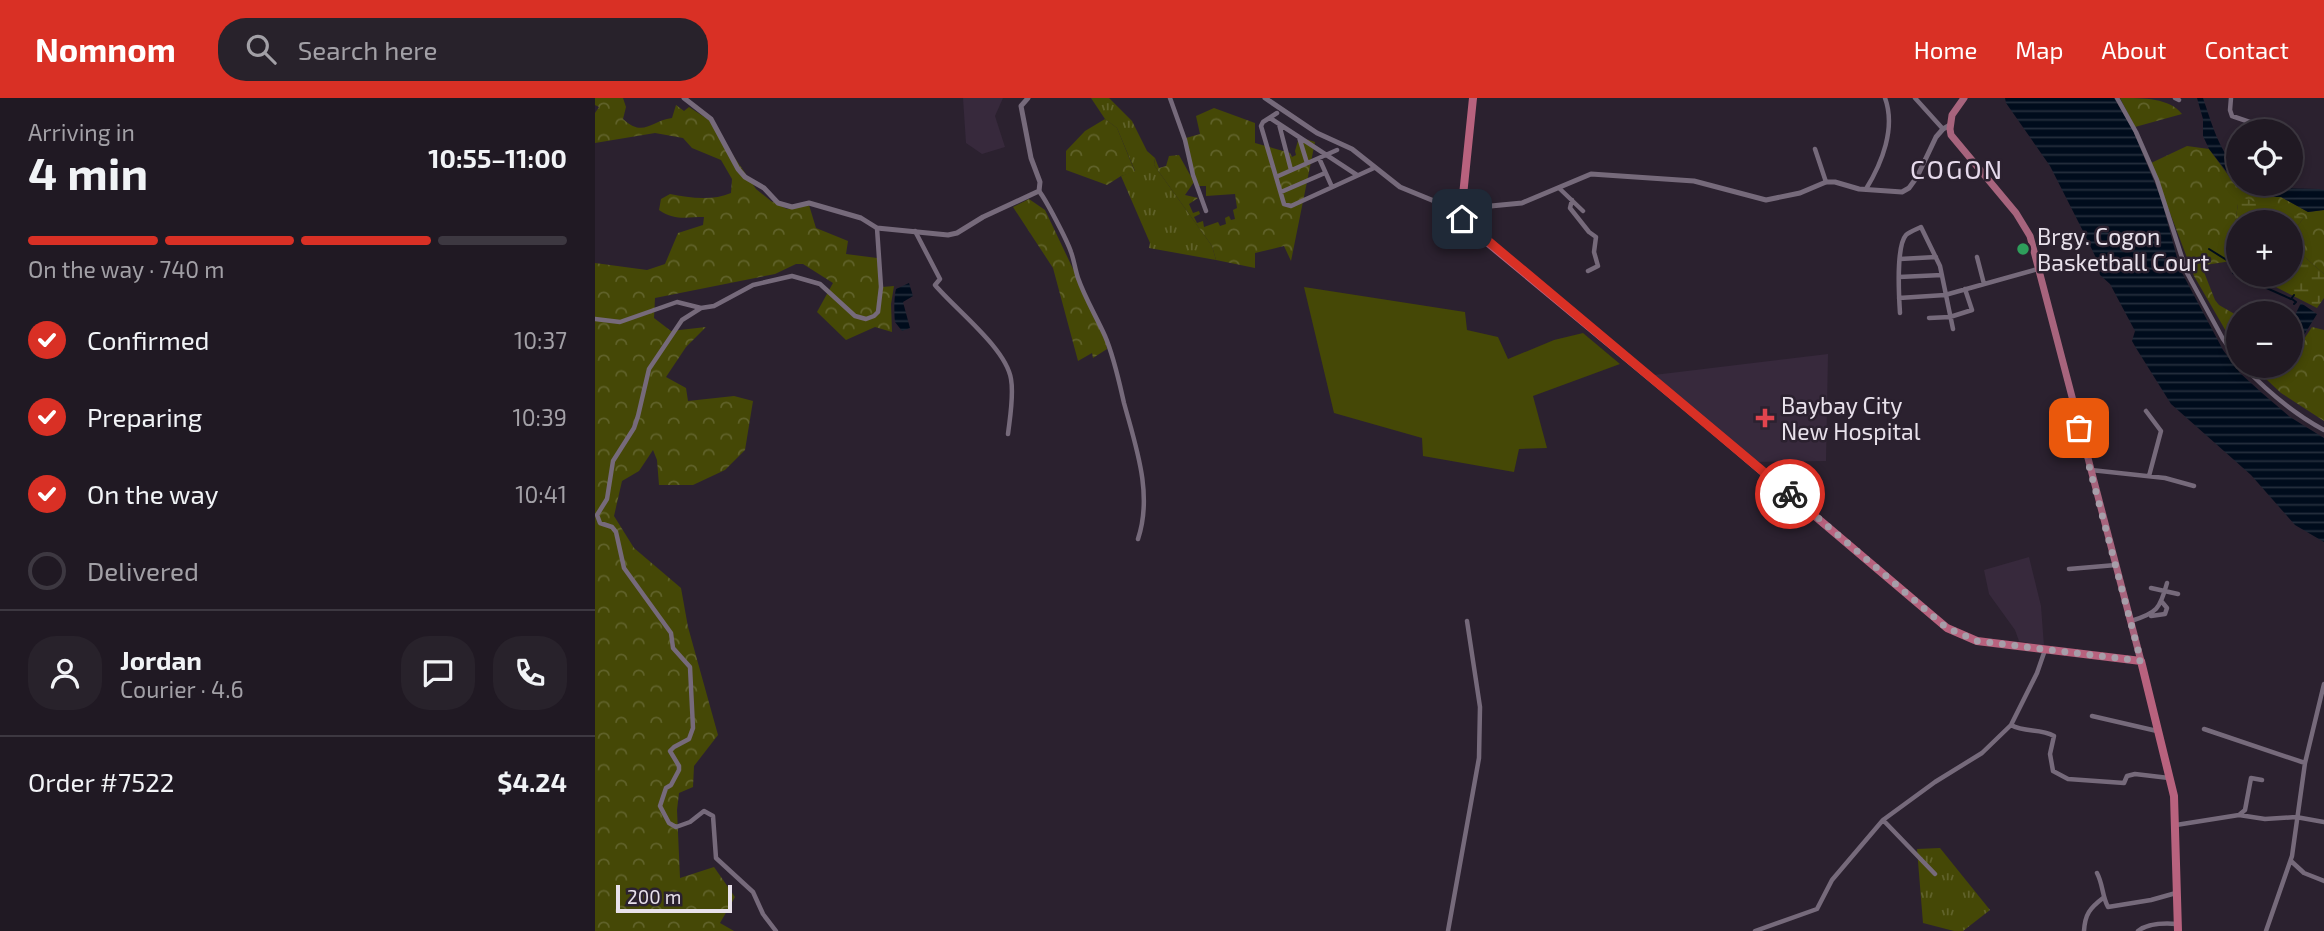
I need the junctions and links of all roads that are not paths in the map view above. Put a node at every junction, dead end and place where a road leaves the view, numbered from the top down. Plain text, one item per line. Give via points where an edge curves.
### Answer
1 (684, 98) edge
2 (1028, 98) edge
3 (1170, 98) edge
4 (1265, 98) edge
5 (1473, 98) edge
6 (1885, 98) edge
7 (1915, 98) edge
8 (1964, 98) edge
9 (2117, 98) edge
10 (2231, 98) edge
11 (1277, 113) dead end
12 (1270, 118) junction
13 (2241, 119) edge
14 (1279, 123) junction
15 (1946, 127) junction
16 (1299, 136) junction
17 (1815, 149) dead end
18 (1337, 150) dead end
19 (1327, 155) junction
20 (1319, 158) junction
21 (1307, 163) junction
22 (1374, 168) junction
23 (1291, 170) junction
24 (1325, 173) junction
25 (1358, 175) junction
26 (1276, 177) junction
27 (1826, 182) junction
28 (1332, 187) junction
29 (1559, 188) junction
30 (1866, 189) junction
31 (1039, 191) junction
32 (1281, 192) junction
33 (1572, 200) junction
34 (1462, 208) junction
35 (1206, 211) dead end
36 (1583, 211) dead end
37 (877, 228) junction
38 (915, 230) junction
39 (1936, 257) junction
40 (1977, 257) dead end
41 (1900, 259) junction
42 (2038, 270) junction
43 (1588, 271) dead end
44 (1942, 275) junction
45 (1899, 277) junction
46 (1984, 284) junction
47 (1965, 289) junction
48 (1945, 295) junction
49 (1899, 298) junction
50 (701, 308) junction
51 (1899, 313) dead end
52 (1950, 317) junction
53 (1929, 318) dead end
54 (595, 319) edge
55 (1953, 329) dead end
56 (2226, 343) edge
57 (2256, 378) edge
58 (2146, 411) dead end
59 (2324, 430) edge
60 (1008, 434) dead end
61 (2091, 470) junction
62 (2149, 476) junction
63 (2194, 486) dead end
64 (1138, 539) dead end
65 (2116, 565) junction
66 (2069, 569) dead end
67 (2167, 583) dead end
68 (2151, 588) dead end
69 (2165, 591) junction
70 (2178, 594) dead end
71 (2162, 602) junction
72 (2150, 615) junction
73 (1467, 621) dead end
74 (2130, 621) junction
75 (2045, 650) junction
76 (2141, 661) junction
77 (2324, 684) edge
78 (2092, 716) dead end
79 (2011, 725) junction
80 (2204, 729) dead end
81 (2158, 731) junction
82 (2305, 763) junction
83 (2170, 778) junction
84 (2262, 780) dead end
85 (2239, 815) junction
86 (2296, 817) junction
87 (1883, 820) junction
88 (2324, 822) edge
89 (2176, 825) junction
90 (2291, 860) junction
91 (2097, 873) dead end
92 (1935, 874) dead end
93 (2324, 881) edge
94 (2176, 893) junction
95 (2103, 898) junction
96 (2178, 928) edge
97 (776, 931) edge
98 (1448, 931) edge
99 (1755, 931) edge
100 (2084, 931) edge
101 (2138, 931) edge
102 (2266, 931) edge

1 - 37 street via 711,119 745,177 778,203 809,203 852,215
2 - 31 street via 1021,106
3 - 35 street
4 - 22 street via 1352,149
5 - 34 highway
6 - 30 street via 1890,121 1879,168
7 - 15 street
8 - 15 main road
9 - 56 street via 2157,180 2187,273
10 - 13 street via 2232,116
11 - 12 street
12 - 14 street
12 - 26 street via 1261,126
14 - 16 street
14 - 23 street
15 - 30 street via 1909,188 1894,193
15 - 42 main road via 2025,225
16 - 19 street
16 - 21 street
17 - 27 street
18 - 19 street
19 - 20 street
19 - 25 street
20 - 21 street
20 - 24 street
21 - 23 street
22 - 25 street
22 - 34 street via 1400,187
23 - 26 street
24 - 28 street
24 - 32 street
25 - 28 street
26 - 32 street
27 - 29 street via 1766,200 1694,181 1593,174
27 - 30 street
28 - 32 street via 1291,206 1284,204
29 - 33 street
29 - 34 street via 1518,204
31 - 38 street via 957,233
31 - 64 street via 1070,249 1115,368 1142,469
33 - 36 street
33 - 43 street via 1570,208 1596,237 1598,266
34 - 75 highway via 1464,223 1947,628 1977,641
37 - 38 street
37 - 50 street via 881,287 874,316 855,316 820,284 799,276 753,285
38 - 60 street via 940,279 935,285 1008,368 1012,387
39 - 41 street
39 - 41 street via 1921,227 1906,236
39 - 44 street
40 - 46 street
41 - 45 street
42 - 46 street
42 - 61 main road
44 - 45 street
44 - 48 street
45 - 49 street
46 - 47 street
47 - 48 street
47 - 52 street via 1972,310
48 - 49 street
48 - 52 street
49 - 51 street
50 - 54 street via 677,302 619,322
50 - 97 street via 682,320 649,369 634,428 613,461 607,499 597,515 600,523 616,532 624,568 671,633 673,648 690,667 693,728 689,739 670,751 679,770 660,806 676,827 704,811 713,816 716,858 753,892
52 - 53 street
52 - 55 street
57 - 59 street via 2305,420
58 - 62 street via 2161,431
61 - 62 street
61 - 65 main road
62 - 63 street
65 - 66 street
65 - 74 main road
67 - 69 street
68 - 69 street
69 - 70 street
69 - 71 street
71 - 72 street
71 - 72 street via 2165,614
72 - 74 street
73 - 98 street via 1480,707 1479,758
74 - 76 main road
75 - 76 highway
75 - 79 street
76 - 81 highway
77 - 82 street
78 - 81 street
79 - 83 street via 2054,736 2053,771 2068,779 2124,783 2127,776 2135,774
79 - 87 street via 1982,753
80 - 82 street
81 - 83 highway
82 - 86 street
83 - 89 highway
84 - 85 street via 2251,778 2245,810
85 - 86 street
85 - 89 street
86 - 88 street
86 - 90 street
87 - 92 street
87 - 99 street via 1832,880 1817,909
89 - 94 highway
90 - 93 street via 2304,873
90 - 102 street
91 - 95 street
94 - 95 street via 2108,906
94 - 96 highway
95 - 100 street via 2090,908
96 - 101 street via 2160,924

